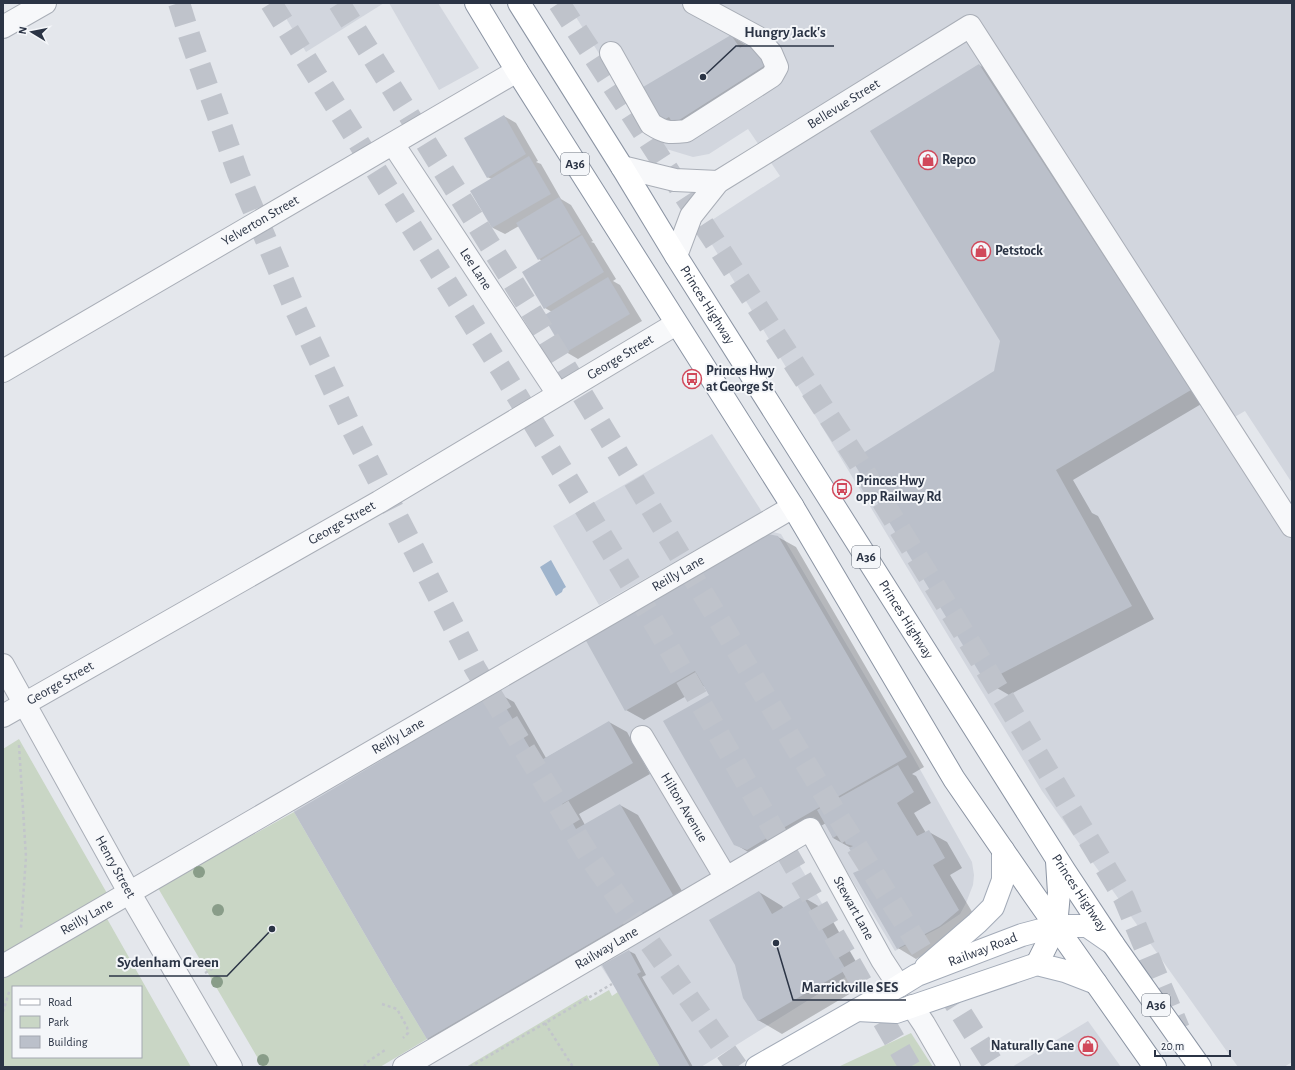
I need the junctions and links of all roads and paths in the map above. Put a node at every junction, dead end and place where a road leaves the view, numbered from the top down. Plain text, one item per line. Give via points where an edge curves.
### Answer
1 (45, 3) edge
2 (476, 3) edge
3 (519, 3) edge
4 (694, 3) edge
5 (3, 28) edge
6 (611, 53) dead end
7 (517, 71) junction
8 (393, 144) junction
9 (622, 167) junction
10 (718, 182) junction
11 (676, 256) junction
12 (676, 324) junction
13 (3, 371) edge
14 (558, 394) junction
15 (793, 508) junction
16 (1292, 526) edge
17 (3, 665) edge
18 (25, 703) junction
19 (3, 716) edge
20 (642, 737) dead end
21 (19, 739) dead end
22 (810, 829) joint
23 (1002, 850) junction
24 (1056, 858) junction
25 (726, 878) junction
26 (129, 892) junction
27 (1056, 926) junction
28 (1113, 944) junction
29 (11, 961) edge
30 (1038, 964) junction
31 (219, 965) dead end
32 (202, 975) dead end
33 (908, 981) junction
34 (1096, 983) junction
35 (612, 984) dead end
36 (382, 1004) dead end
37 (912, 1006) junction
38 (858, 1010) junction
39 (3, 1012) edge
40 (545, 1024) junction
41 (397, 1042) dead end
42 (391, 1046) dead end
43 (231, 1067) edge
44 (364, 1067) edge
45 (404, 1067) edge
46 (470, 1067) edge
47 (573, 1067) edge
48 (757, 1067) edge
49 (949, 1067) edge
50 (1155, 1067) edge
51 (1200, 1067) edge

1 - 5 street
2 - 7 main road, A36
3 - 9 main road, Princes Highway / A36
4 - 6 street via 757,38 772,53 777,67 772,76 686,131 675,133 662,131 651,124
7 - 8 street, Yelverton Street
7 - 12 main road, A36
8 - 13 street, Yelverton Street
8 - 14 street, Lee Lane
9 - 10 street via 675,180
9 - 11 main road, Princes Highway / A36
10 - 11 street, Bellevue Street via 691,216
10 - 16 street, Bellevue Street via 970,26
11 - 24 main road, Princes Highway / A36
12 - 14 street, George Street
12 - 15 main road, A36
14 - 18 street, George Street via 379,502
15 - 23 main road, A36 via 954,779
15 - 26 street, Reilly Lane
17 - 18 street, Henry Street
18 - 19 street, George Street
18 - 26 street, Henry Street
20 - 25 street, Hilton Avenue
21 - 29 path via 26,857
22 - 25 street, Railway Lane
22 - 33 street, Stewart Lane via 882,960
23 - 27 main road, A36
23 - 33 main road via 1003,880 992,907 977,923
24 - 27 main road via 1059,893
24 - 28 main road, Princes Highway / A36
25 - 45 street, Railway Lane
26 - 29 street, Reilly Lane
26 - 43 street, Henry Street
27 - 28 main road, Railway Road via 1087,926
27 - 30 main road
27 - 33 main road, Railway Road via 1022,935
27 - 34 main road, A36
28 - 51 main road, Princes Highway / A36
29 - 39 path
30 - 34 main road
30 - 37 main road, Railway Road
31 - 32 path
33 - 38 main road, Railway Road
34 - 50 main road, A36
35 - 40 path
36 - 41 path via 397,1009 407,1027 408,1034
37 - 38 main road, Railway Road via 896,1012
37 - 49 street
38 - 48 main road, Railway Road
40 - 46 path
40 - 47 path
42 - 44 path via 366,1062

